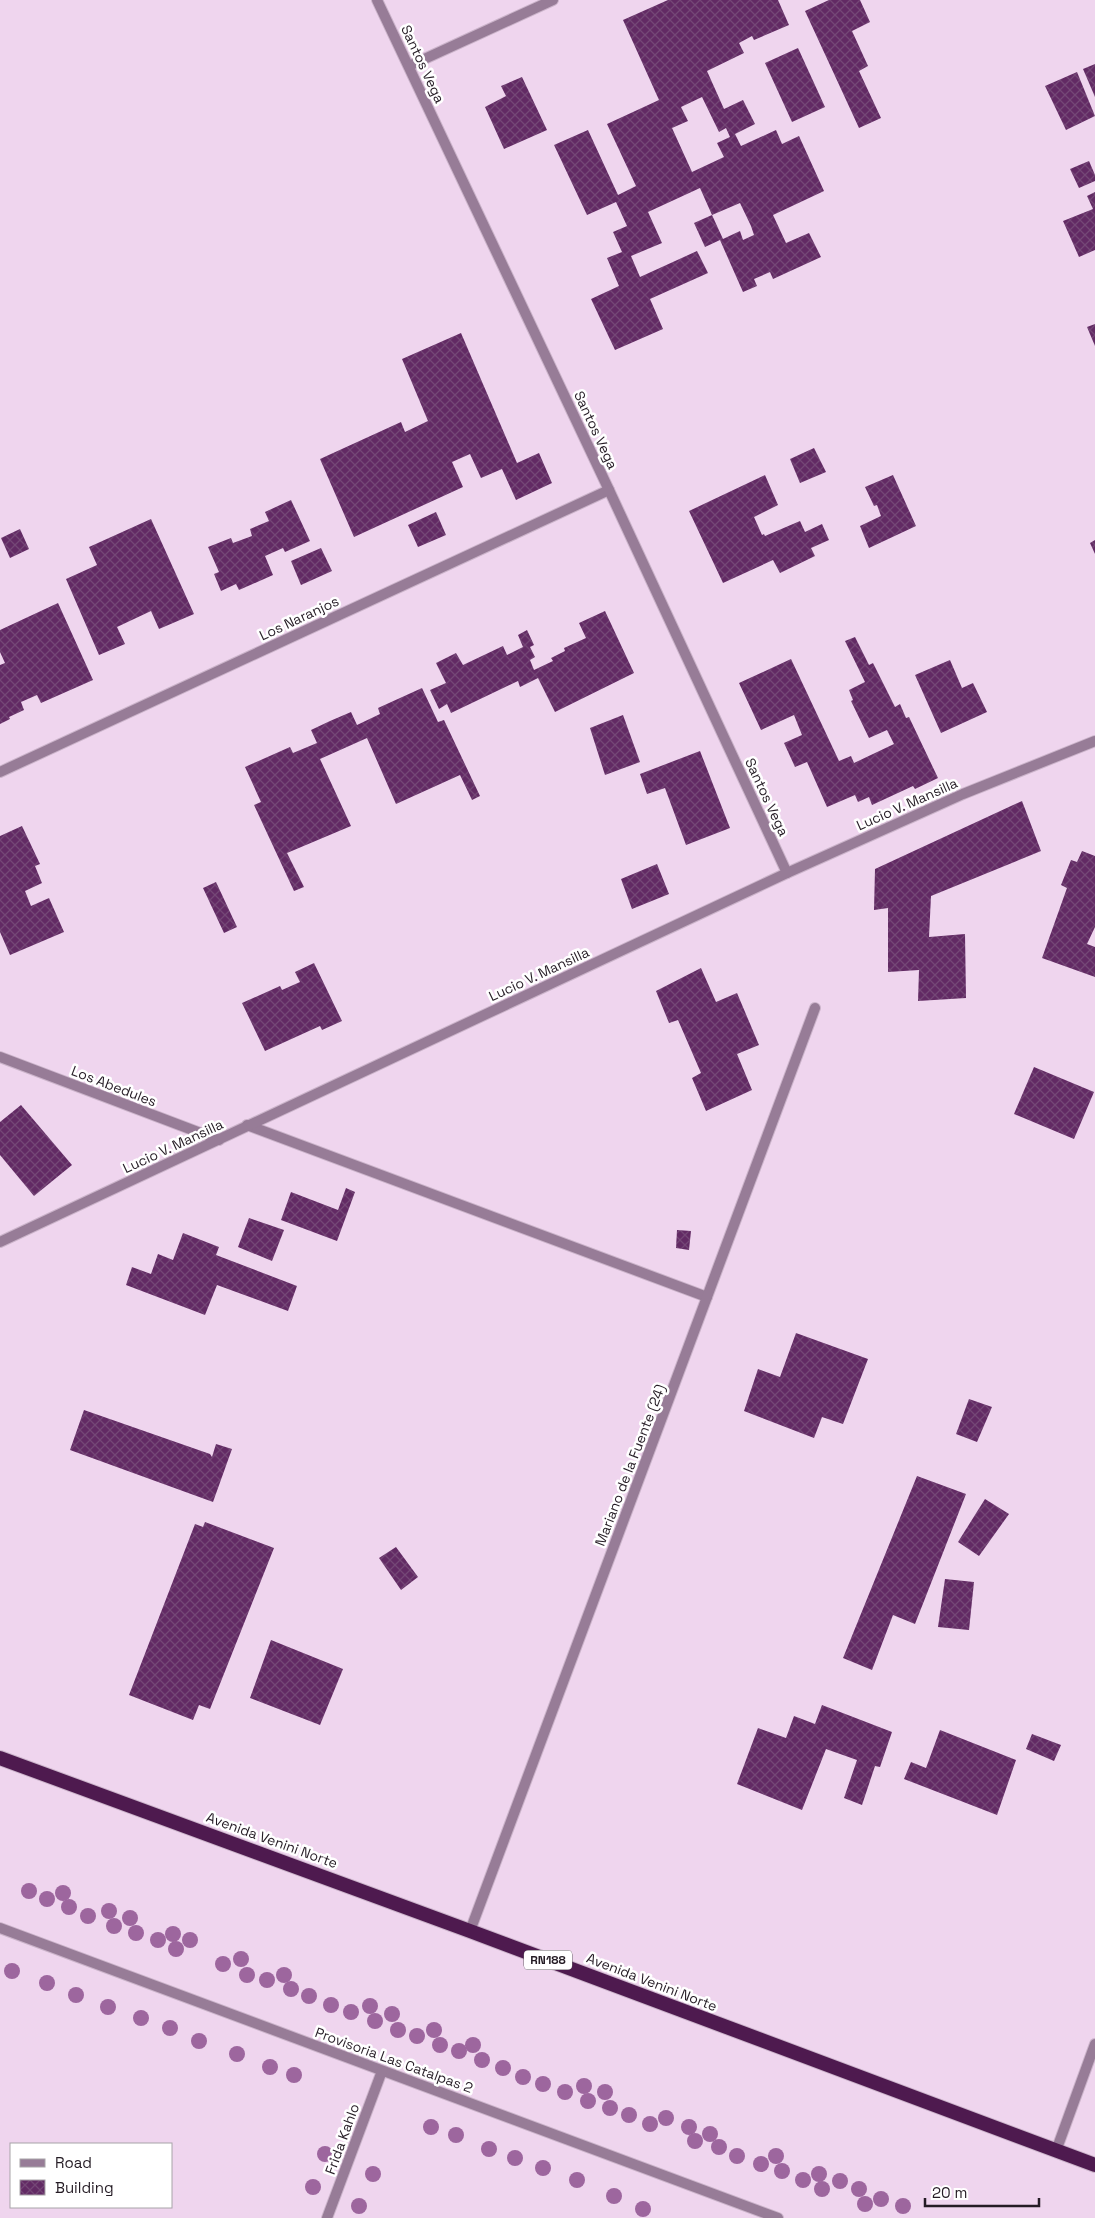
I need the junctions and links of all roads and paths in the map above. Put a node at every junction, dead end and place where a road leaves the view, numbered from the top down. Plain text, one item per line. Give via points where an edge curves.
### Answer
1 (377, 0) edge
2 (553, 0) edge
3 (408, 66) junction
4 (609, 490) junction
5 (1095, 741) edge
6 (0, 772) edge
7 (787, 873) junction
8 (815, 1008) dead end
9 (0, 1057) edge
10 (247, 1125) junction
11 (219, 1140) junction
12 (0, 1242) edge
13 (707, 1297) junction
14 (0, 1758) edge
15 (0, 1928) edge
16 (470, 1931) junction
17 (1095, 2044) edge
18 (382, 2070) junction
19 (1056, 2151) junction
20 (1095, 2165) edge
21 (327, 2218) edge
22 (778, 2218) edge

1 - 3 street, Santos Vega
2 - 3 street
3 - 4 street, Santos Vega
4 - 6 street, Los Naranjos
4 - 7 street, Santos Vega
5 - 7 street, Lucio V. Mansilla via 963,794
7 - 10 street, Lucio V. Mansilla
8 - 13 street, Mariano de la Fuente (24)
9 - 11 street, Los Abedules
10 - 11 street, Lucio V. Mansilla
10 - 13 street
11 - 12 street, Lucio V. Mansilla
13 - 16 street, Mariano de la Fuente (24)
14 - 16 highway, Avenida Venini Norte / RN188
15 - 18 street, Provisoria Las Catalpas 2
16 - 19 highway, Avenida Venini Norte / RN188
17 - 19 street
18 - 21 street, Frida Kahlo
18 - 22 street, Provisoria Las Catalpas 2
19 - 20 highway, Avenida Venini Norte / RN188

